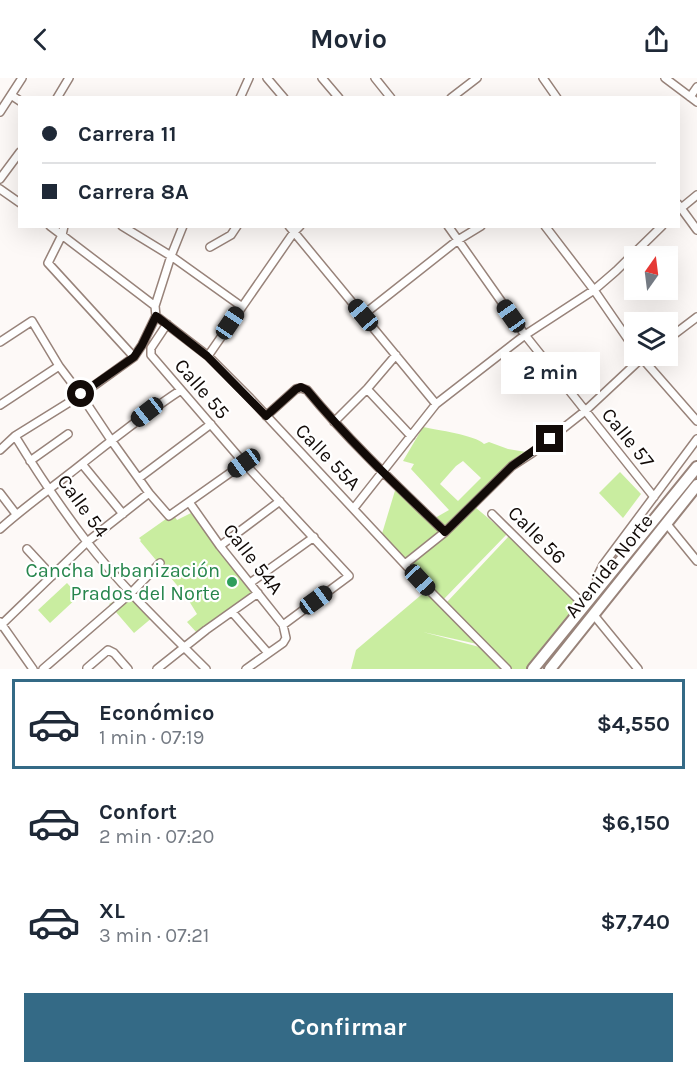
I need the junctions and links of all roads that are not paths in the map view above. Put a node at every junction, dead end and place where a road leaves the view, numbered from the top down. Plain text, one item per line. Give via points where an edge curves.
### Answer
1 (22, 78) edge
2 (69, 78) edge
3 (249, 78) edge
4 (267, 78) edge
5 (322, 78) edge
6 (375, 78) edge
7 (477, 78) edge
8 (543, 78) edge
9 (665, 78) edge
10 (697, 87) edge
11 (11, 95) junction
12 (58, 96) edge
13 (241, 96) edge
14 (282, 96) edge
15 (337, 96) edge
16 (389, 96) edge
17 (454, 96) edge
18 (556, 96) edge
19 (690, 96) junction
20 (18, 100) edge
21 (697, 102) edge
22 (0, 112) edge
23 (18, 155) edge
24 (0, 178) edge
25 (0, 189) edge
26 (697, 195) edge
27 (18, 202) edge
28 (680, 206) edge
29 (680, 208) edge
30 (53, 228) edge
31 (64, 228) edge
32 (125, 228) edge
33 (182, 228) edge
34 (236, 228) edge
35 (450, 228) edge
36 (478, 228) edge
37 (547, 228) edge
38 (660, 228) edge
39 (291, 229) edge
40 (697, 230) edge
41 (62, 235) junction
42 (459, 240) junction
43 (210, 247) dead end
44 (171, 256) junction
45 (594, 290) junction
46 (155, 306) junction
47 (241, 306) junction
48 (363, 315) junction
49 (156, 316) junction
50 (697, 317) edge
51 (166, 324) junction
52 (678, 331) edge
53 (624, 334) edge
54 (525, 335) junction
55 (0, 342) edge
56 (396, 355) junction
57 (207, 356) junction
58 (134, 357) junction
59 (59, 366) junction
60 (632, 366) edge
61 (650, 366) edge
62 (367, 389) junction
63 (180, 390) junction
64 (81, 394) junction
65 (436, 404) junction
66 (0, 405) edge
67 (585, 411) junction
68 (266, 416) junction
69 (697, 421) edge
70 (334, 422) junction
71 (211, 424) junction
72 (68, 434) dead end
73 (15, 436) junction
74 (411, 436) junction
75 (697, 439) edge
76 (111, 440) junction
77 (0, 450) edge
78 (30, 461) junction
79 (244, 463) junction
80 (82, 464) junction
81 (697, 467) edge
82 (383, 472) junction
83 (139, 478) junction
84 (697, 485) edge
85 (49, 490) junction
86 (0, 493) edge
87 (148, 493) junction
88 (654, 497) junction
89 (280, 501) junction
90 (189, 502) junction
91 (354, 508) junction
92 (16, 514) junction
93 (123, 514) junction
94 (492, 514) dead end
95 (666, 523) junction
96 (0, 529) edge
97 (445, 532) junction
98 (315, 537) junction
99 (87, 542) junction
100 (220, 546) junction
101 (27, 549) dead end
102 (697, 561) edge
103 (160, 563) dead end
104 (405, 564) junction
105 (52, 576) junction
106 (250, 583) junction
107 (132, 592) junction
108 (258, 593) junction
109 (595, 593) junction
110 (585, 606) junction
111 (232, 612) junction
112 (593, 614) junction
113 (1, 624) edge
114 (283, 625) junction
115 (184, 647) junction
116 (268, 653) junction
117 (87, 668) edge
118 (33, 669) edge
119 (43, 669) edge
120 (128, 669) edge
121 (157, 669) edge
122 (206, 669) edge
123 (246, 669) edge
124 (507, 669) edge
125 (533, 669) edge
126 (549, 669) edge
127 (638, 669) edge

1 - 11 street
2 - 12 street
3 - 13 street
4 - 14 street
5 - 15 street
6 - 16 street
7 - 17 street
8 - 18 street
9 - 19 street
10 - 19 street
11 - 20 street
11 - 22 street
19 - 21 street
23 - 24 street
25 - 27 street
26 - 28 street
29 - 40 street
30 - 41 street
31 - 41 street
32 - 44 street
33 - 44 street
34 - 43 street
35 - 42 street, Calle 57
36 - 42 street
37 - 45 street
38 - 45 street
39 - 47 street
39 - 48 street
41 - 46 street
41 - 58 street via 48,263
42 - 48 street
42 - 54 street, Calle 57
44 - 46 street
44 - 47 street
45 - 53 street
45 - 54 street
46 - 49 street
47 - 57 street
48 - 56 street
49 - 51 street, Calle 55A
49 - 58 street
50 - 52 street
51 - 57 street, Calle 55A
51 - 63 street, Calle 55 via 150,355
54 - 65 street
54 - 67 street, Calle 57
55 - 59 street via 32,321
56 - 62 street
56 - 65 street
57 - 68 street, Calle 55A
58 - 64 street
59 - 64 street
59 - 66 street
60 - 67 street
61 - 69 street
62 - 70 street
62 - 74 street
63 - 71 street, Calle 55
63 - 76 street
64 - 73 street
64 - 76 street
65 - 74 street
67 - 88 street, Calle 57
67 - 97 street via 512,466
68 - 70 street via 301,387
68 - 91 street, Calle 55A
70 - 82 street
71 - 79 street, Calle 55
71 - 83 street
72 - 78 street
73 - 77 street
73 - 78 street, Calle 54
74 - 82 street
75 - 88 street, Avenida Norte
76 - 80 street
76 - 83 street
78 - 85 street, Calle 54
79 - 89 street, Calle 55
79 - 90 street
80 - 85 street
80 - 93 street
81 - 109 main road, Avenida Norte
82 - 91 street
82 - 97 street
83 - 87 street
84 - 95 main road, Avenida Norte
85 - 92 street
85 - 99 street, Calle 54
86 - 92 street
87 - 90 street via 169,516
87 - 93 street
88 - 109 street, Avenida Norte via 603,565
89 - 98 street, Calle 55
89 - 100 street
90 - 100 street, Calle 54A
91 - 104 street, Calle 55A
92 - 96 street
93 - 99 street
94 - 110 street, Calle 56
95 - 102 street
95 - 112 main road, Avenida Norte
97 - 104 street
98 - 106 street
98 - 114 street, Calle 55 via 350,576
99 - 105 street
99 - 107 street, Calle 54
100 - 106 street, Calle 54A
101 - 105 street
103 - 107 street
104 - 124 street, Calle 55A
105 - 113 street
106 - 108 street, Calle 54A
107 - 115 street, Calle 54
107 - 119 street
108 - 111 street
108 - 114 street, Calle 54A
109 - 110 main road, Avenida Norte
110 - 125 main road, Avenida Norte
111 - 115 street
111 - 116 street
112 - 126 main road, Avenida Norte
112 - 127 street
113 - 118 street
114 - 116 street, Calle 54A via 286,638
115 - 121 street
115 - 122 street, Calle 54
116 - 123 street
117 - 120 street via 108,650

